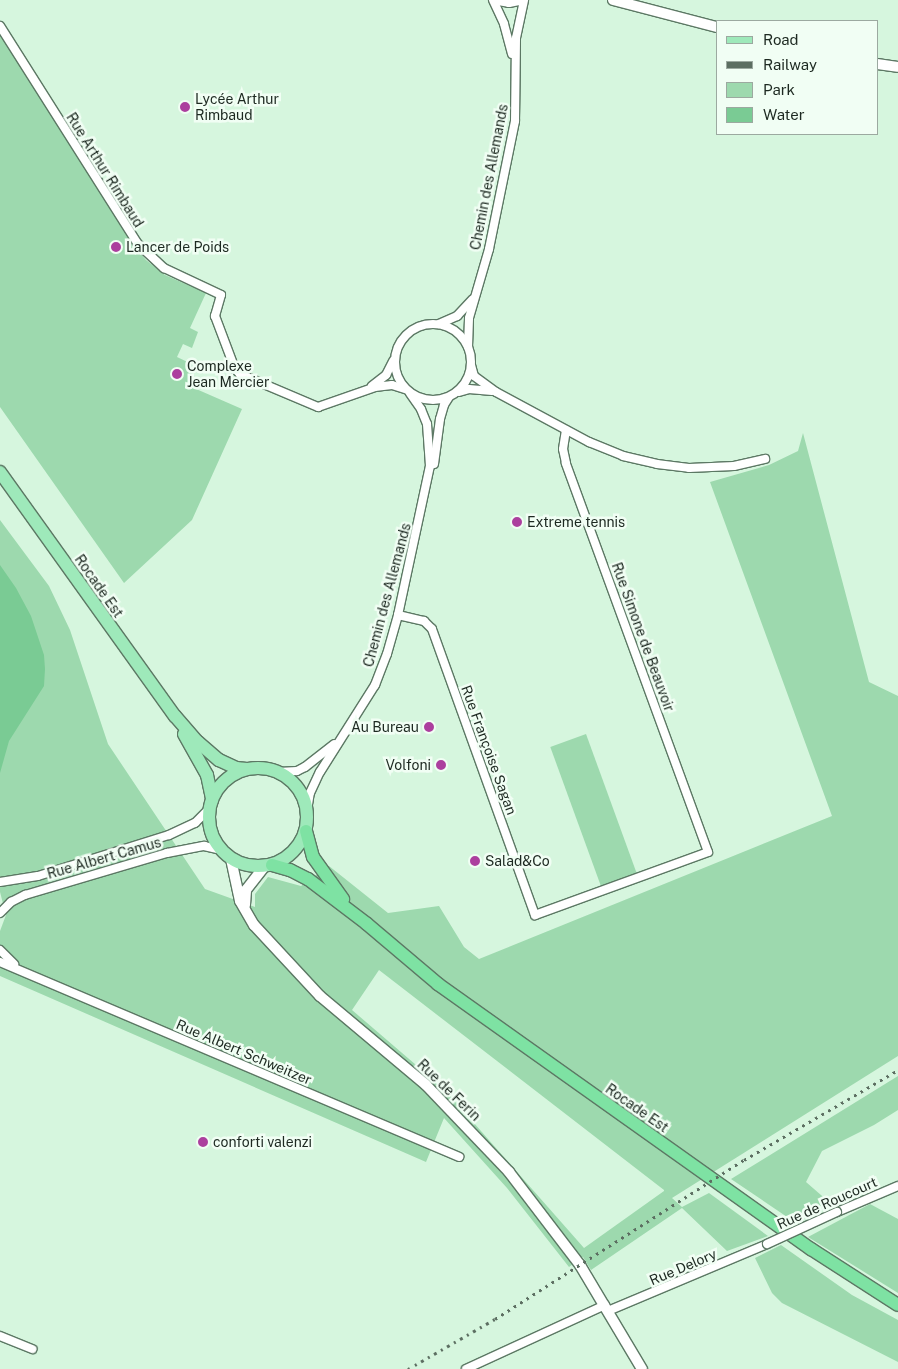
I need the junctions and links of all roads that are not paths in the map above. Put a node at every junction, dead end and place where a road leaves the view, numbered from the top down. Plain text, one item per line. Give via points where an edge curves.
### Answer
1 (493, 0) edge
2 (498, 0) edge
3 (519, 0) edge
4 (524, 0) edge
5 (613, 0) edge
6 (0, 26) edge
7 (716, 27) edge
8 (878, 64) edge
9 (515, 68) junction
10 (898, 68) edge
11 (478, 290) junction
12 (439, 324) junction
13 (468, 348) junction
14 (395, 354) junction
15 (471, 365) junction
16 (364, 390) junction
17 (408, 391) junction
18 (496, 392) junction
19 (452, 395) junction
20 (566, 430) junction
21 (766, 459) dead end
22 (0, 472) edge
23 (428, 485) junction
24 (398, 615) junction
25 (174, 716) junction
26 (344, 733) junction
27 (247, 769) junction
28 (278, 772) junction
29 (211, 804) junction
30 (307, 811) junction
31 (306, 831) junction
32 (221, 850) junction
33 (231, 859) junction
34 (268, 866) junction
35 (0, 882) edge
36 (246, 911) junction
37 (0, 913) edge
38 (536, 915) joint
39 (367, 924) junction
40 (0, 950) edge
41 (0, 962) edge
42 (20, 969) junction
43 (459, 1157) dead end
44 (898, 1186) edge
45 (767, 1244) joint
46 (898, 1305) edge
47 (607, 1308) junction
48 (0, 1336) edge
49 (32, 1350) dead end
50 (466, 1369) edge
51 (642, 1369) edge

1 - 9 street, Chemin des Allemands via 504,24
2 - 3 street
4 - 9 street, Chemin des Allemands via 516,30
5 - 7 street
6 - 16 street, Rue Arthur Rimbaud via 136,243 164,268 221,295 215,316 235,369 318,407
8 - 10 street
9 - 11 street, Chemin des Allemands via 516,121
11 - 12 street, Chemin des Allemands via 461,312
11 - 13 street, Chemin des Allemands via 468,322
12 - 13 street via 459,334
12 - 14 street via 412,330
13 - 15 street
14 - 16 street via 386,375
14 - 17 street via 396,373
15 - 18 street via 474,376
15 - 19 street via 466,381
16 - 17 street via 384,385
17 - 19 street via 426,400
17 - 23 street, Chemin des Allemands via 427,424
18 - 19 street via 469,389
18 - 20 street
19 - 23 street, Chemin des Allemands via 442,410
20 - 21 street via 616,454 658,464 712,468
20 - 38 street, Rue Simone de Beauvoir via 566,463 708,852
22 - 25 main road, Rocade Est
23 - 24 street, Chemin des Allemands
24 - 26 street, Chemin des Allemands via 375,685
24 - 38 street, Rue Françoise Sagan via 424,621 432,629
25 - 27 main road, Rocade Est via 219,760
25 - 29 main road, Rocade Est via 207,775
26 - 28 street, Chemin des Allemands via 312,763 297,771
26 - 30 street, Chemin des Allemands via 314,783
27 - 28 main road via 263,768
27 - 29 main road via 224,782
28 - 30 main road via 296,786
29 - 32 main road via 210,831
29 - 35 street, Rue Albert Camus via 195,823 170,836 30,878
30 - 31 main road
31 - 34 main road via 293,852
31 - 39 highway, Rocade Est via 308,847 316,862
32 - 33 main road
32 - 37 street, Rue Albert Camus via 204,846 166,853 25,895
33 - 34 main road via 247,866
33 - 36 street, Rue de Ferin via 240,901
34 - 36 street via 246,890
34 - 39 highway, Rocade Est via 304,876
36 - 47 street, Rue de Ferin via 264,936 320,996 416,1076 471,1130 555,1230
39 - 46 highway, Rocade Est via 438,984 811,1249
40 - 42 street, Rue Albert Schweitzer
41 - 42 street, Rue Albert Schweitzer
42 - 43 street, Rue Albert Schweitzer
44 - 45 street, Rue de Roucourt, bridge
45 - 47 street, Rue Delory
47 - 50 street, Rue Delory
47 - 51 street, Rue de Ferin
48 - 49 street

